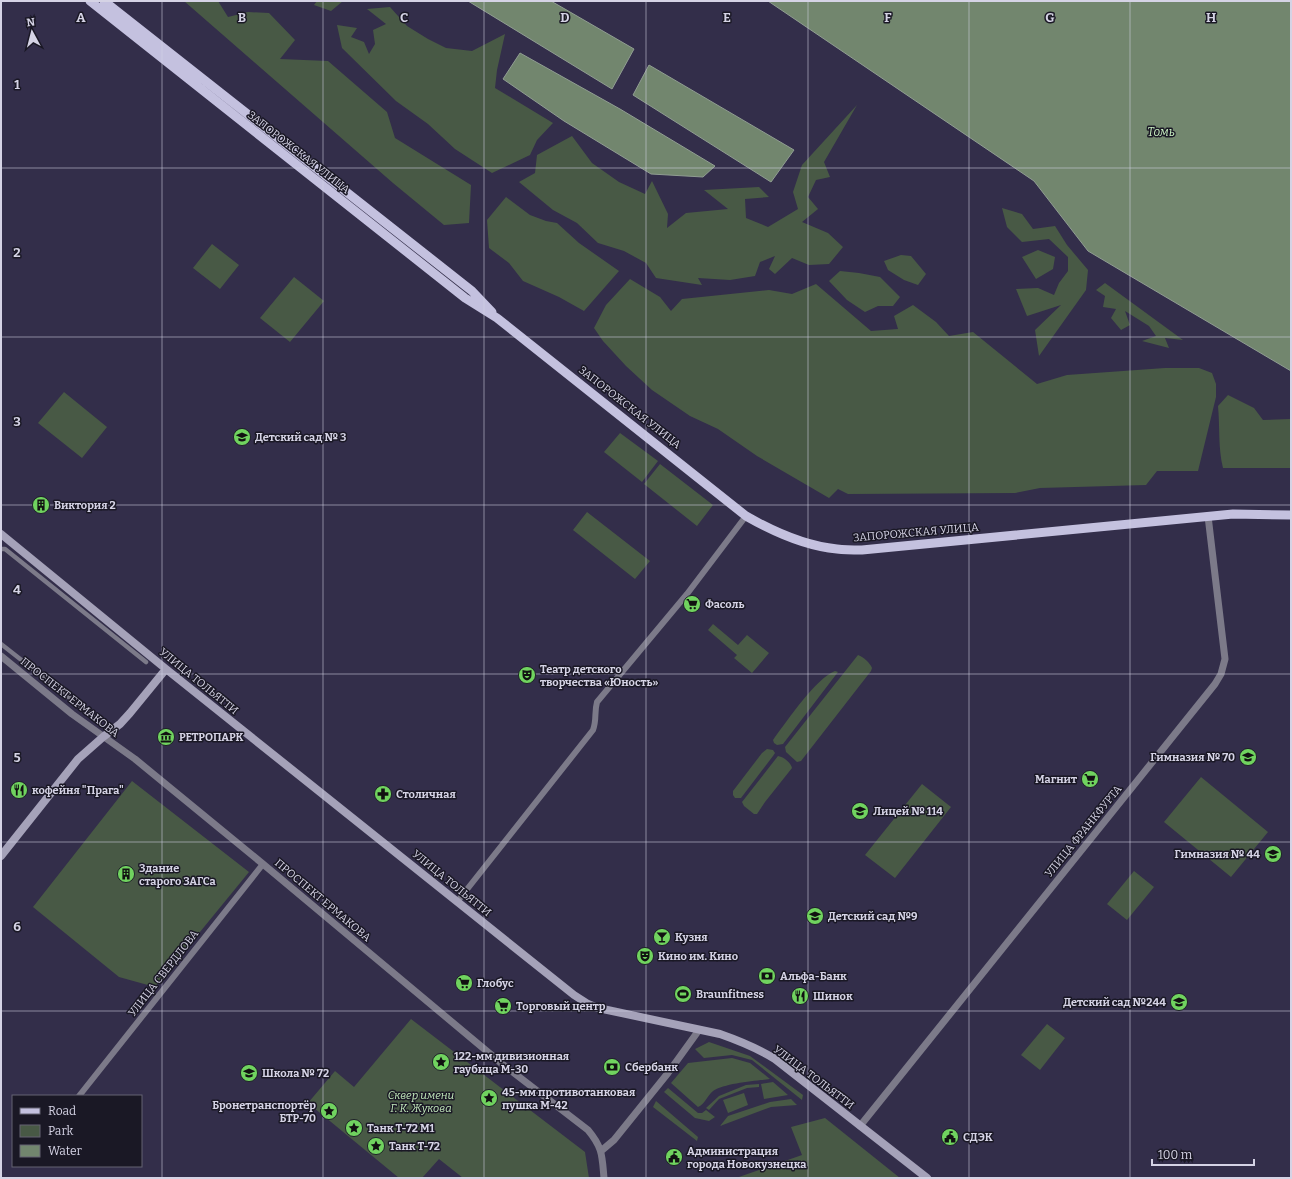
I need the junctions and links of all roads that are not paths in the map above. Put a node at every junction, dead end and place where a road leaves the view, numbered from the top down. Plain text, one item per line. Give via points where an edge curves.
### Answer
1 (90, 1) edge
2 (104, 1) edge
3 (497, 318) junction
4 (1291, 515) edge
5 (746, 516) junction
6 (1208, 516) junction
7 (1, 534) edge
8 (1, 549) edge
9 (1, 644) edge
10 (1, 656) edge
11 (146, 662) dead end
12 (166, 669) junction
13 (94, 717) dead end
14 (103, 737) junction
15 (1, 856) edge
16 (263, 864) junction
17 (457, 902) junction
18 (699, 1030) junction
19 (80, 1095) edge
20 (860, 1126) junction
21 (601, 1151) junction
22 (604, 1178) edge
23 (927, 1178) edge

1 - 3 main road, ЗАПОРОЖСКАЯ УЛИЦА via 465,298
2 - 3 main road, ЗАПОРОЖСКАЯ УЛИЦА via 472,291
3 - 5 main road, ЗАПОРОЖСКАЯ УЛИЦА
4 - 6 main road, ЗАПОРОЖСКАЯ УЛИЦА via 1266,513
5 - 6 main road, ЗАПОРОЖСКАЯ УЛИЦА via 778,533 808,544 862,550
5 - 17 street via 687,594 597,702 596,722 592,730
6 - 20 street, УЛИЦА ФРАНКФУРТА via 1225,659 1221,674
7 - 12 main road, УЛИЦА ТОЛЬЯТТИ
8 - 11 street via 5,549
9 - 13 street
10 - 14 street, ПРОСПЕКТ ЕРМАКОВА
12 - 14 main road via 120,724
12 - 17 main road, УЛИЦА ТОЛЬЯТТИ
14 - 15 main road via 78,759
14 - 16 street, ПРОСПЕКТ ЕРМАКОВА via 135,759
16 - 19 street, УЛИЦА СВЕРДЛОВА
16 - 21 street, ПРОСПЕКТ ЕРМАКОВА via 495,1058 588,1130
17 - 18 main road, УЛИЦА ТОЛЬЯТТИ via 588,1004
18 - 20 main road, УЛИЦА ТОЛЬЯТТИ via 736,1040 763,1051
18 - 21 street via 661,1083 614,1140
20 - 23 main road, УЛИЦА ТОЛЬЯТТИ
21 - 22 street, ПРОСПЕКТ ЕРМАКОВА

